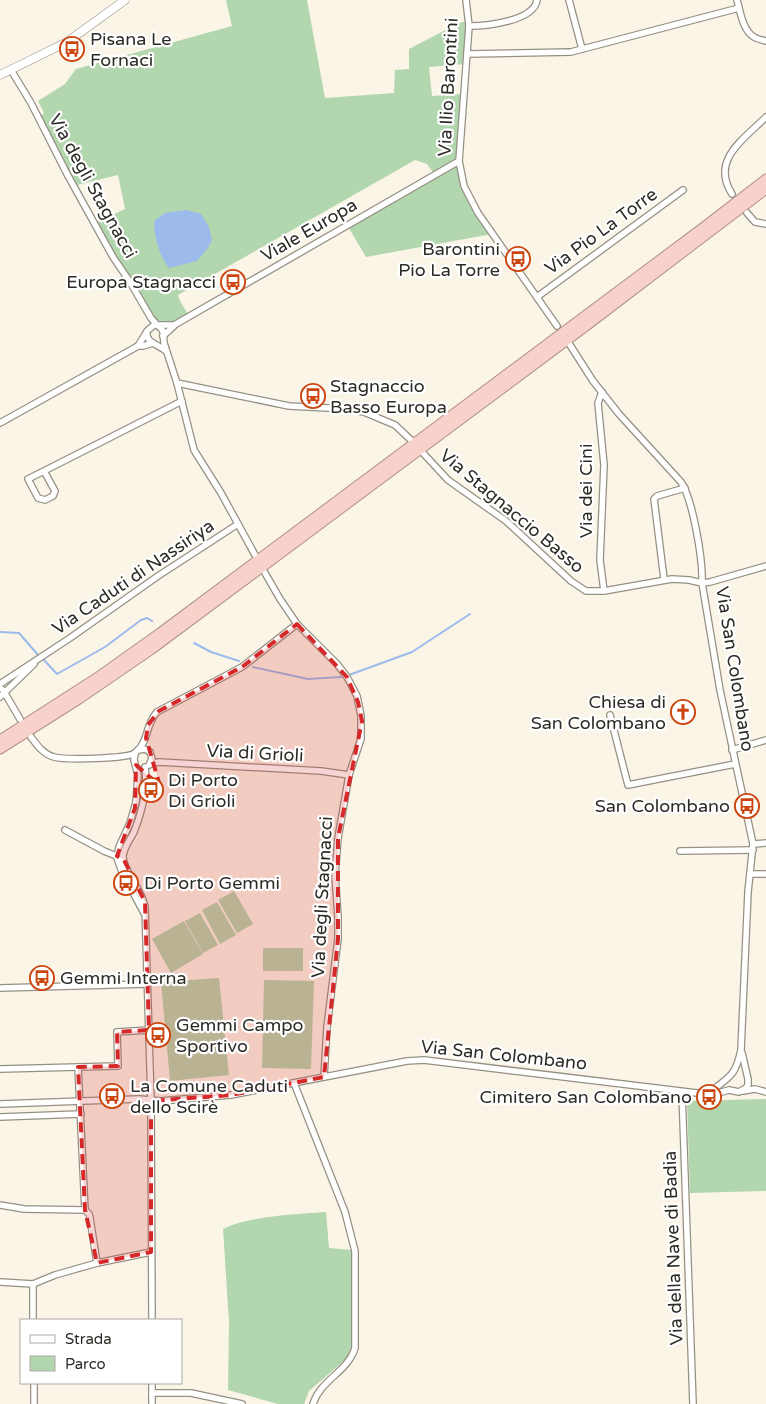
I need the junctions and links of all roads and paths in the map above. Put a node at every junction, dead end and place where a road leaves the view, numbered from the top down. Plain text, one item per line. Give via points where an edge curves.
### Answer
1 (124, 0) edge
2 (466, 0) edge
3 (537, 0) edge
4 (569, 0) edge
5 (737, 0) edge
6 (118, 3) edge
7 (739, 8) junction
8 (469, 26) junction
9 (766, 41) edge
10 (582, 49) junction
11 (467, 54) junction
12 (11, 70) junction
13 (0, 75) edge
14 (766, 117) edge
15 (458, 162) junction
16 (766, 179) edge
17 (766, 189) edge
18 (683, 190) dead end
19 (732, 194) dead end
20 (747, 213) dead end
21 (766, 224) edge
22 (537, 297) junction
23 (150, 316) junction
24 (174, 325) junction
25 (159, 326) junction
26 (557, 326) dead end
27 (147, 331) junction
28 (163, 337) junction
29 (153, 343) junction
30 (570, 345) dead end
31 (138, 346) junction
32 (166, 351) junction
33 (177, 383) junction
34 (602, 392) junction
35 (182, 401) junction
36 (0, 423) edge
37 (411, 440) dead end
38 (422, 453) dead end
39 (44, 471) junction
40 (685, 488) junction
41 (238, 524) junction
42 (255, 555) dead end
43 (766, 566) edge
44 (265, 573) dead end
45 (664, 579) junction
46 (702, 583) junction
47 (604, 591) junction
48 (298, 624) junction
49 (46, 654) junction
50 (0, 684) edge
51 (1, 694) edge
52 (610, 715) dead end
53 (20, 719) dead end
54 (31, 736) dead end
55 (146, 738) junction
56 (0, 740) edge
57 (766, 740) edge
58 (0, 749) edge
59 (732, 750) junction
60 (136, 752) junction
61 (151, 753) junction
62 (126, 757) junction
63 (159, 762) junction
64 (135, 764) junction
65 (735, 764) junction
66 (148, 766) junction
67 (348, 775) junction
68 (65, 830) dead end
69 (766, 843) edge
70 (753, 847) junction
71 (680, 851) dead end
72 (117, 856) junction
73 (124, 860) junction
74 (750, 874) junction
75 (766, 874) edge
76 (144, 913) junction
77 (148, 984) junction
78 (0, 988) edge
79 (149, 1030) junction
80 (741, 1050) junction
81 (78, 1067) junction
82 (0, 1069) edge
83 (732, 1076) junction
84 (324, 1077) junction
85 (748, 1078) junction
86 (294, 1083) junction
87 (743, 1090) junction
88 (755, 1090) junction
89 (735, 1091) junction
90 (682, 1092) junction
91 (710, 1092) junction
92 (766, 1092) edge
93 (151, 1101) junction
94 (80, 1102) junction
95 (0, 1104) edge
96 (81, 1114) junction
97 (0, 1117) edge
98 (0, 1205) edge
99 (85, 1210) junction
100 (151, 1252) junction
101 (97, 1263) junction
102 (0, 1282) edge
103 (33, 1284) junction
104 (33, 1319) edge
105 (152, 1319) edge
106 (34, 1384) edge
107 (152, 1384) edge
108 (152, 1393) junction
109 (34, 1404) edge
110 (152, 1404) edge
111 (242, 1404) edge
112 (313, 1404) edge
113 (693, 1404) edge

1 - 6 main road
2 - 8 street, Via Ilio Barontini
3 - 8 street via 535,8 527,14 488,25
4 - 10 street
5 - 7 street
6 - 12 main road via 64,44
7 - 9 street via 750,33
7 - 10 street
8 - 11 street, Via Ilio Barontini
10 - 11 street via 561,54
11 - 15 street, Via Ilio Barontini
12 - 13 main road
12 - 23 street, Via degli Stagnacci via 112,257
14 - 19 street via 727,158 724,172
15 - 22 street, Via Ilio Barontini via 474,208
15 - 24 street, Viale Europa
16 - 56 highway via 160,634
17 - 58 highway via 152,649
18 - 22 street, Via Pio La Torre
20 - 21 street via 755,222
22 - 26 street, Via Ilio Barontini
23 - 25 street, Via degli Stagnacci
23 - 27 street
24 - 25 street, Viale Europa
24 - 28 street, Viale Europa
25 - 27 street via 151,326
25 - 28 street, Via degli Stagnacci
27 - 29 street via 148,340
27 - 31 street
28 - 29 street via 160,342
28 - 32 street, Via degli Stagnacci
29 - 31 street
29 - 32 street
30 - 34 street
31 - 36 street
32 - 33 street, Via degli Stagnacci
33 - 35 street, Via degli Stagnacci
33 - 37 street via 289,406 364,412 395,425
34 - 40 street
34 - 47 street, Via dei Cini via 598,403 604,465 600,560
35 - 39 street
35 - 41 street, Via degli Stagnacci via 194,450
38 - 47 street, Via Stagnaccio Basso via 448,480 506,522 580,588
39 - 39 street via 28,479 38,498 45,500 53,496 55,490
40 - 45 street via 654,499
40 - 46 street via 695,527
41 - 42 street, Via degli Stagnacci
41 - 49 street, Via Caduti di Nassiriya
43 - 46 street, Via San Colombano
44 - 48 street, Via degli Stagnacci
45 - 46 street, Via Stagnaccio Basso
45 - 47 street, Via Stagnaccio Basso
46 - 59 street, Via San Colombano
48 - 55 street via 242,668 157,712 148,725
48 - 67 street, Via degli Stagnacci via 341,670 358,702 362,737
49 - 50 street, Via Caduti di Nassiriya
49 - 51 street, Via Caduti di Nassiriya
51 - 53 street
52 - 65 street, Via San Colombano via 628,785
54 - 62 street via 40,749 54,757
55 - 60 street
55 - 61 street
57 - 59 street
59 - 65 street, Via San Colombano
60 - 61 street via 145,749
60 - 62 street
60 - 64 street
61 - 63 street
61 - 66 street
62 - 64 street
63 - 66 street, Via di Grioli
63 - 67 street, Via di Grioli
64 - 66 street
64 - 72 street via 138,779 135,808
65 - 70 street, Via San Colombano
66 - 73 street via 142,807
67 - 84 street, Via degli Stagnacci via 336,861 338,940
68 - 72 street
69 - 70 street
70 - 71 street
70 - 74 street, Via San Colombano
72 - 73 street
72 - 76 street
73 - 76 street via 144,898
74 - 75 street
74 - 80 street, Via San Colombano
76 - 77 street
77 - 78 street
77 - 79 street
79 - 81 street via 117,1032 118,1066
79 - 93 street
80 - 83 street, Via San Colombano
80 - 85 street, Via San Colombano
81 - 82 street
81 - 94 street
83 - 85 street via 740,1072
83 - 89 street via 730,1085
83 - 91 street
84 - 86 street, Via San Colombano
84 - 90 street, Via San Colombano via 424,1060
85 - 87 street via 748,1085
85 - 88 street, Via San Colombano
86 - 93 street, Via San Colombano via 230,1094
86 - 112 street via 345,1212 355,1251 355,1348 346,1364 317,1392
87 - 88 street, Via San Colombano
87 - 89 street, Via San Colombano
88 - 92 street, Via San Colombano
89 - 91 street, Via San Colombano
90 - 91 street, Via San Colombano
90 - 113 street, Via della Nave di Badia
93 - 94 street, Via San Colombano
93 - 100 street
94 - 95 street, Via San Colombano
94 - 96 street
96 - 97 street
96 - 99 street
98 - 99 street via 24,1209
99 - 101 street via 90,1218
100 - 101 street
100 - 105 street
101 - 103 street
102 - 103 street
103 - 104 street
106 - 109 street
107 - 108 street
108 - 110 street
108 - 111 street via 191,1393

